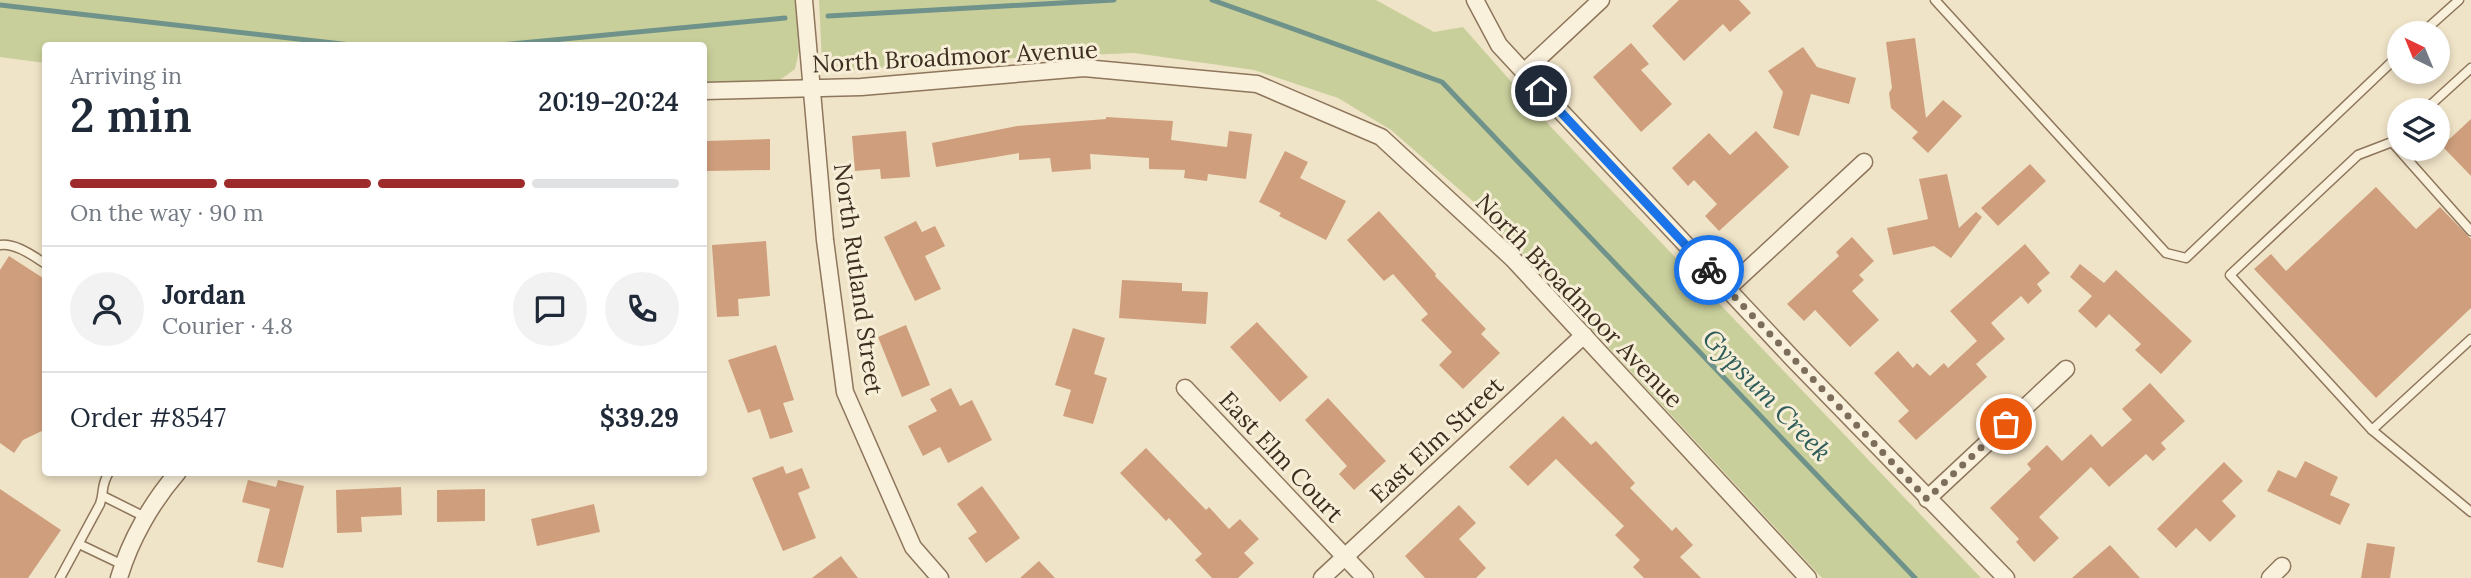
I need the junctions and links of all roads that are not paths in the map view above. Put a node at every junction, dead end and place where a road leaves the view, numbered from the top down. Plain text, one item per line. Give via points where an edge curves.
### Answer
1 (804, 0) edge
2 (1475, 0) edge
3 (1601, 0) edge
4 (1935, 0) edge
5 (2459, 0) edge
6 (2435, 21) edge
7 (2387, 66) edge
8 (2471, 68) edge
9 (1524, 72) junction
10 (813, 89) junction
11 (707, 91) edge
12 (2438, 98) edge
13 (2387, 144) edge
14 (2409, 161) edge
15 (1864, 162) dead end
16 (2471, 231) edge
17 (0, 245) edge
18 (42, 261) edge
19 (1727, 289) junction
20 (1584, 335) junction
21 (2471, 339) edge
22 (2066, 369) dead end
23 (1185, 388) dead end
24 (2372, 430) junction
25 (107, 476) edge
26 (175, 476) edge
27 (103, 496) junction
28 (1927, 499) junction
29 (2471, 512) edge
30 (147, 518) junction
31 (79, 544) junction
32 (1344, 558) junction
33 (2282, 566) dead end
34 (121, 571) edge
35 (60, 578) edge
36 (940, 578) edge
37 (1322, 578) edge
38 (1365, 578) edge
39 (1808, 578) edge
40 (2006, 578) edge
41 (2270, 578) edge

1 - 10 street, North Rutland Street
2 - 9 street via 1499,45
3 - 9 street
4 - 7 lane via 2166,253 2186,258
5 - 6 lane
8 - 12 lane
9 - 19 street
10 - 11 street, North Broadmoor Avenue
10 - 20 street, North Broadmoor Avenue via 1084,68 1257,84 1381,137 1513,259
10 - 36 street, North Rutland Street via 825,240 845,392 913,547
13 - 24 lane via 2358,155 2230,275
14 - 16 lane
15 - 19 street
17 - 18 lane
19 - 28 street
20 - 32 street, East Elm Street
20 - 39 street, North Broadmoor Avenue
21 - 24 lane
22 - 28 street
23 - 32 street, East Elm Court
24 - 29 lane
25 - 27 lane
26 - 30 street
27 - 30 lane
27 - 31 lane
28 - 40 street
30 - 34 street via 127,549
31 - 34 lane
31 - 35 lane
32 - 37 street, East Elm Street
32 - 38 street, East Elm Court
33 - 41 street

